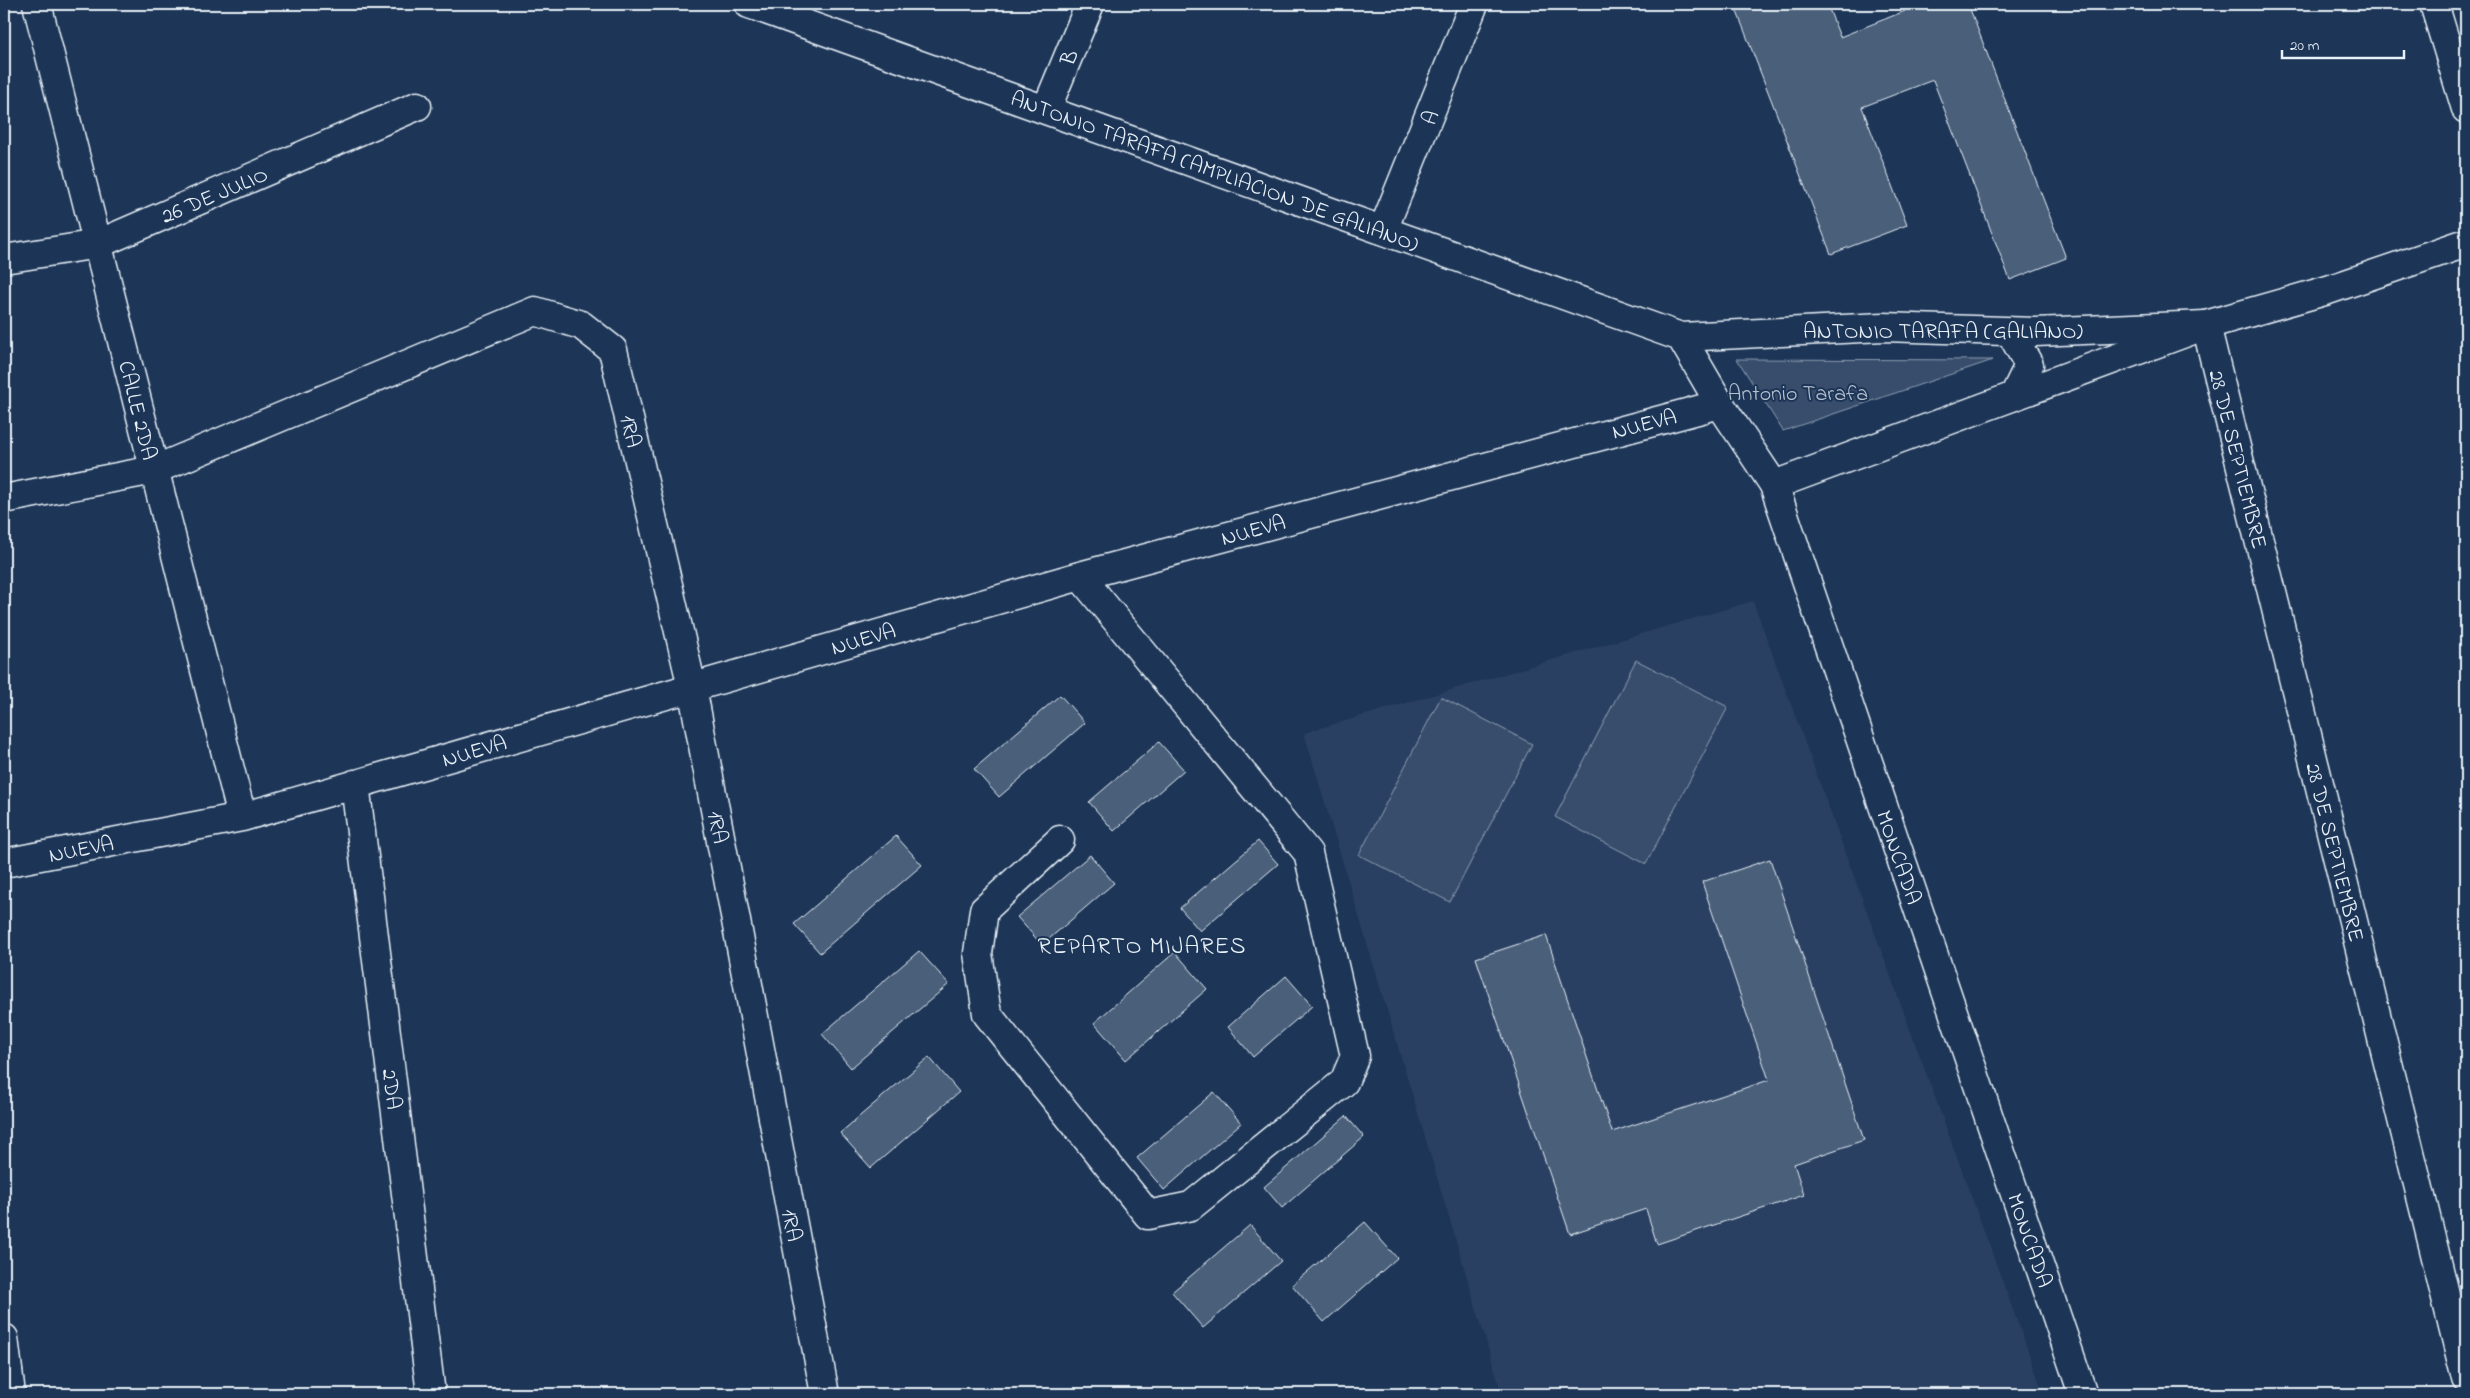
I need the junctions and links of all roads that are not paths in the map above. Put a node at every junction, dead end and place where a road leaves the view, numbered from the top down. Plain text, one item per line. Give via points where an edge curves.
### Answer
1 (37, 4) edge
2 (749, 4) edge
3 (1090, 4) edge
4 (1474, 4) edge
5 (2434, 4) edge
6 (417, 106) dead end
7 (2466, 109) edge
8 (1046, 110) junction
9 (1383, 230) junction
10 (2466, 243) edge
11 (98, 244) junction
12 (4, 259) edge
13 (2206, 325) junction
14 (2010, 331) junction
15 (1681, 337) junction
16 (2014, 396) junction
17 (1720, 404) junction
18 (154, 470) junction
19 (1774, 485) junction
20 (4, 498) edge
21 (1080, 576) junction
22 (692, 687) junction
23 (355, 784) junction
24 (242, 817) junction
25 (1060, 840) dead end
26 (4, 863) edge
27 (4, 1338) edge
28 (2466, 1379) edge
29 (11, 1394) edge
30 (431, 1394) edge
31 (825, 1394) edge
32 (2083, 1394) edge

1 - 11 street, CALLE 2DA
2 - 8 street, ANTONIO TARAFA (AMPLIACION DE GALIANO)
3 - 8 street, B
4 - 9 street, A
5 - 7 street
6 - 11 street, 26 DE JULIO
8 - 9 street, ANTONIO TARAFA (AMPLIACION DE GALIANO)
9 - 15 street, ANTONIO TARAFA (AMPLIACION DE GALIANO)
10 - 13 street, ANTONIO TARAFA (GALIANO) via 2328,290
11 - 12 street, 26 DE JULIO
11 - 18 street, CALLE 2DA
13 - 14 street, ANTONIO TARAFA (GALIANO)
13 - 16 street, ANTONIO TARAFA (GALIANO)
13 - 28 street, 28 DE SEPTIEMBRE
14 - 15 street, ANTONIO TARAFA (GALIANO) via 1882,327
14 - 16 street via 2029,365
15 - 17 street, MONCADA
16 - 19 street, ANTONIO TARAFA (GALIANO)
17 - 19 street, MONCADA
17 - 21 street, NUEVA
18 - 20 street
18 - 22 street, 1RA via 535,311 582,325 613,350
18 - 24 street, CALLE 2DA
19 - 32 street, MONCADA
21 - 22 street, NUEVA
21 - 25 street via 1308,853 1355,1056 1344,1082 1191,1206 1148,1215 987,1014 978,953 984,910
22 - 23 street, NUEVA
22 - 31 street, 1RA
23 - 24 street, NUEVA
23 - 30 street, 2DA
24 - 26 street, NUEVA
27 - 29 street

